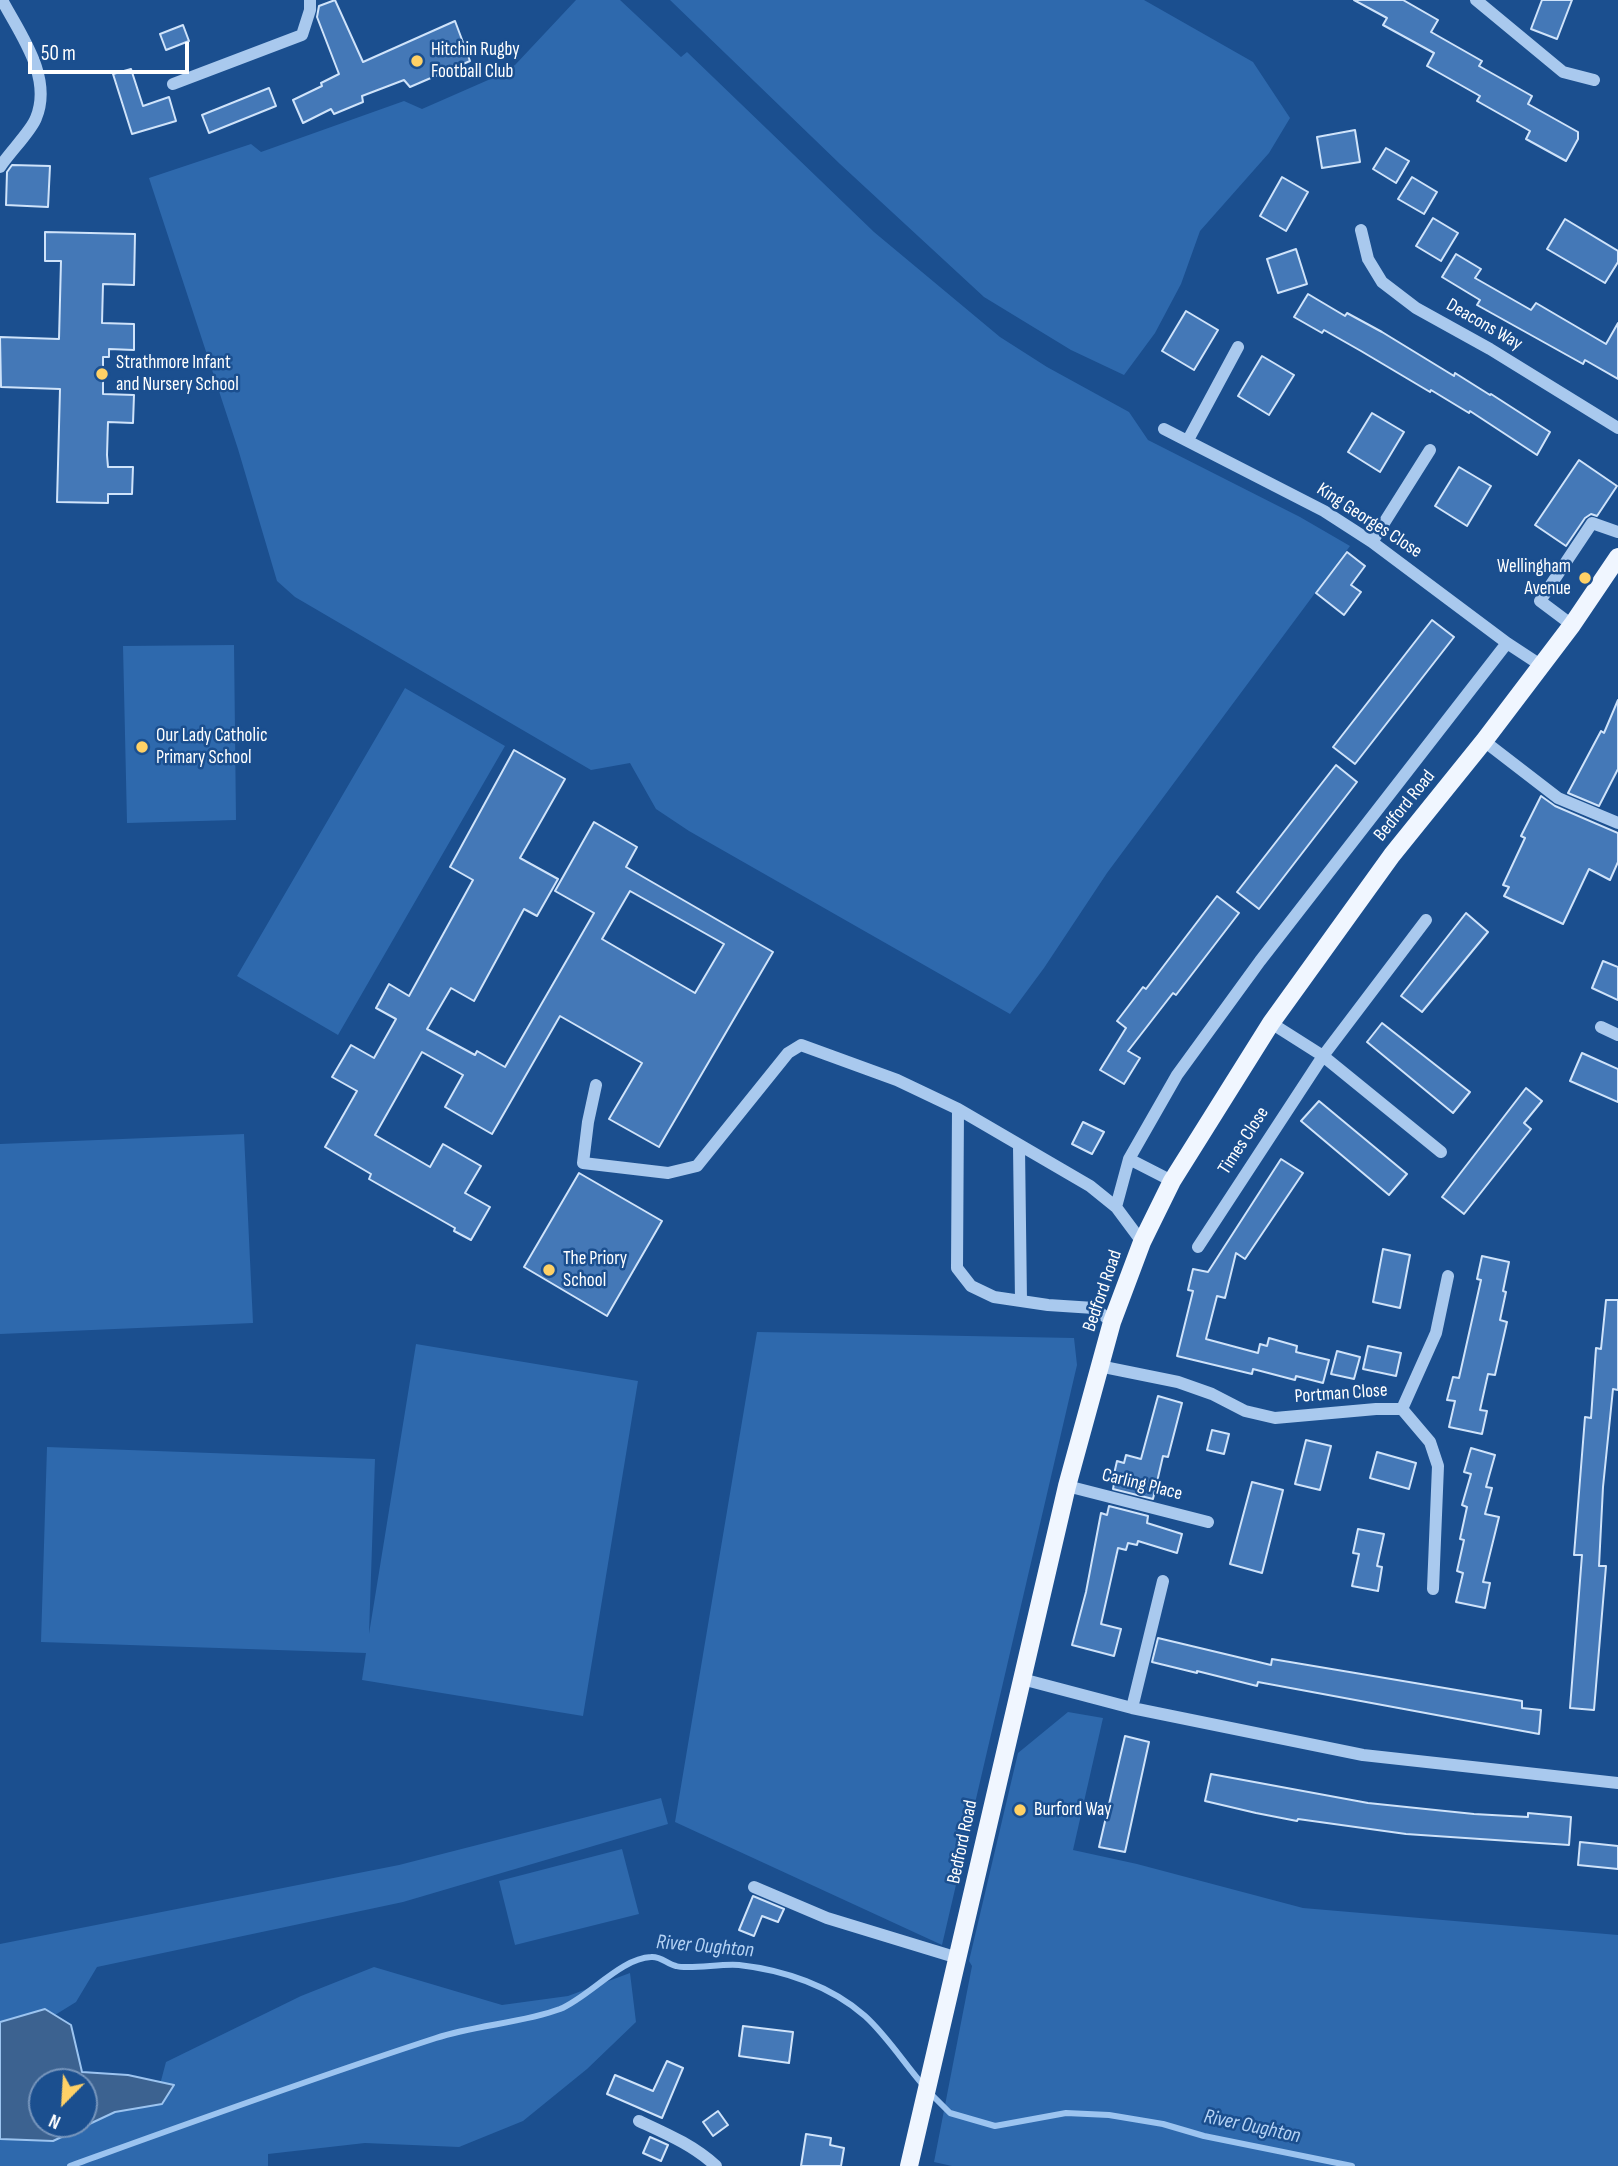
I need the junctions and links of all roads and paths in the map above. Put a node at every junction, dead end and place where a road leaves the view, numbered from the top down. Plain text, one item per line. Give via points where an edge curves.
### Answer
1 (2, 0) edge
2 (310, 0) edge
3 (1476, 0) edge
4 (1594, 80) dead end
5 (173, 85) dead end
6 (0, 167) edge
7 (1361, 230) dead end
8 (1238, 347) dead end
9 (1618, 428) edge
10 (1164, 429) dead end
11 (1188, 440) junction
12 (1430, 450) dead end
13 (1618, 531) edge
14 (1372, 541) junction
15 (1618, 557) edge
16 (1572, 625) junction
17 (1507, 643) junction
18 (1542, 666) junction
19 (1485, 741) junction
20 (1618, 823) edge
21 (1426, 920) dead end
22 (1270, 1023) junction
23 (1601, 1027) dead end
24 (1618, 1035) edge
25 (1323, 1056) junction
26 (596, 1085) dead end
27 (958, 1109) junction
28 (1019, 1147) junction
29 (1441, 1152) dead end
30 (1129, 1159) junction
31 (1172, 1181) junction
32 (1115, 1207) junction
33 (1142, 1242) junction
34 (1198, 1247) dead end
35 (1448, 1276) dead end
36 (1021, 1301) junction
37 (1112, 1322) junction
38 (1100, 1366) junction
39 (1402, 1409) junction
40 (1067, 1486) junction
41 (1208, 1522) dead end
42 (1163, 1581) dead end
43 (1433, 1588) dead end
44 (1022, 1679) junction
45 (1132, 1708) junction
46 (1618, 1783) edge
47 (754, 1887) dead end
48 (958, 1958) junction
49 (639, 2121) dead end
50 (716, 2166) edge
51 (909, 2166) edge

1 - 6 street via 42,84 36,118
2 - 5 street via 302,35
3 - 4 street via 1563,72
7 - 9 street, Deacons Way via 1368,259 1382,282 1416,308
8 - 11 street
10 - 11 street, King Georges Close
11 - 14 street, King Georges Close
12 - 14 street
13 - 16 street via 1592,523 1540,600
14 - 17 street, King Georges Close
15 - 16 main road, Bedford Road
16 - 18 main road, Bedford Road
17 - 18 street, King Georges Close
17 - 30 street, Bedford Road via 1260,961 1177,1075
18 - 19 main road, Bedford Road
19 - 20 street via 1558,798
19 - 22 main road, Bedford Road via 1392,855
21 - 25 street, Times Close
22 - 25 street
22 - 31 main road, Bedford Road
23 - 24 street
25 - 29 street
25 - 34 street, Times Close
26 - 27 street via 583,1163 668,1173 697,1166 788,1053 801,1045 897,1080
27 - 28 street
27 - 36 street via 957,1268 971,1286 994,1297
28 - 32 street via 1090,1186
28 - 36 street
30 - 31 street
30 - 32 street, Bedford Road
31 - 33 main road, Bedford Road
32 - 33 street
33 - 37 main road, Bedford Road
35 - 39 street via 1436,1333
36 - 37 street via 1094,1308
37 - 38 main road, Bedford Road
38 - 39 street, Portman Close via 1178,1382 1245,1411 1275,1418
38 - 40 main road, Bedford Road
39 - 43 street, Portman Close via 1430,1443 1438,1466
40 - 41 street, Carling Place
40 - 44 main road, Bedford Road
42 - 45 street
44 - 45 street
44 - 48 main road, Bedford Road
45 - 46 street via 1363,1755
47 - 48 street via 827,1918
48 - 51 main road, Bedford Road
49 - 50 street via 682,2141

